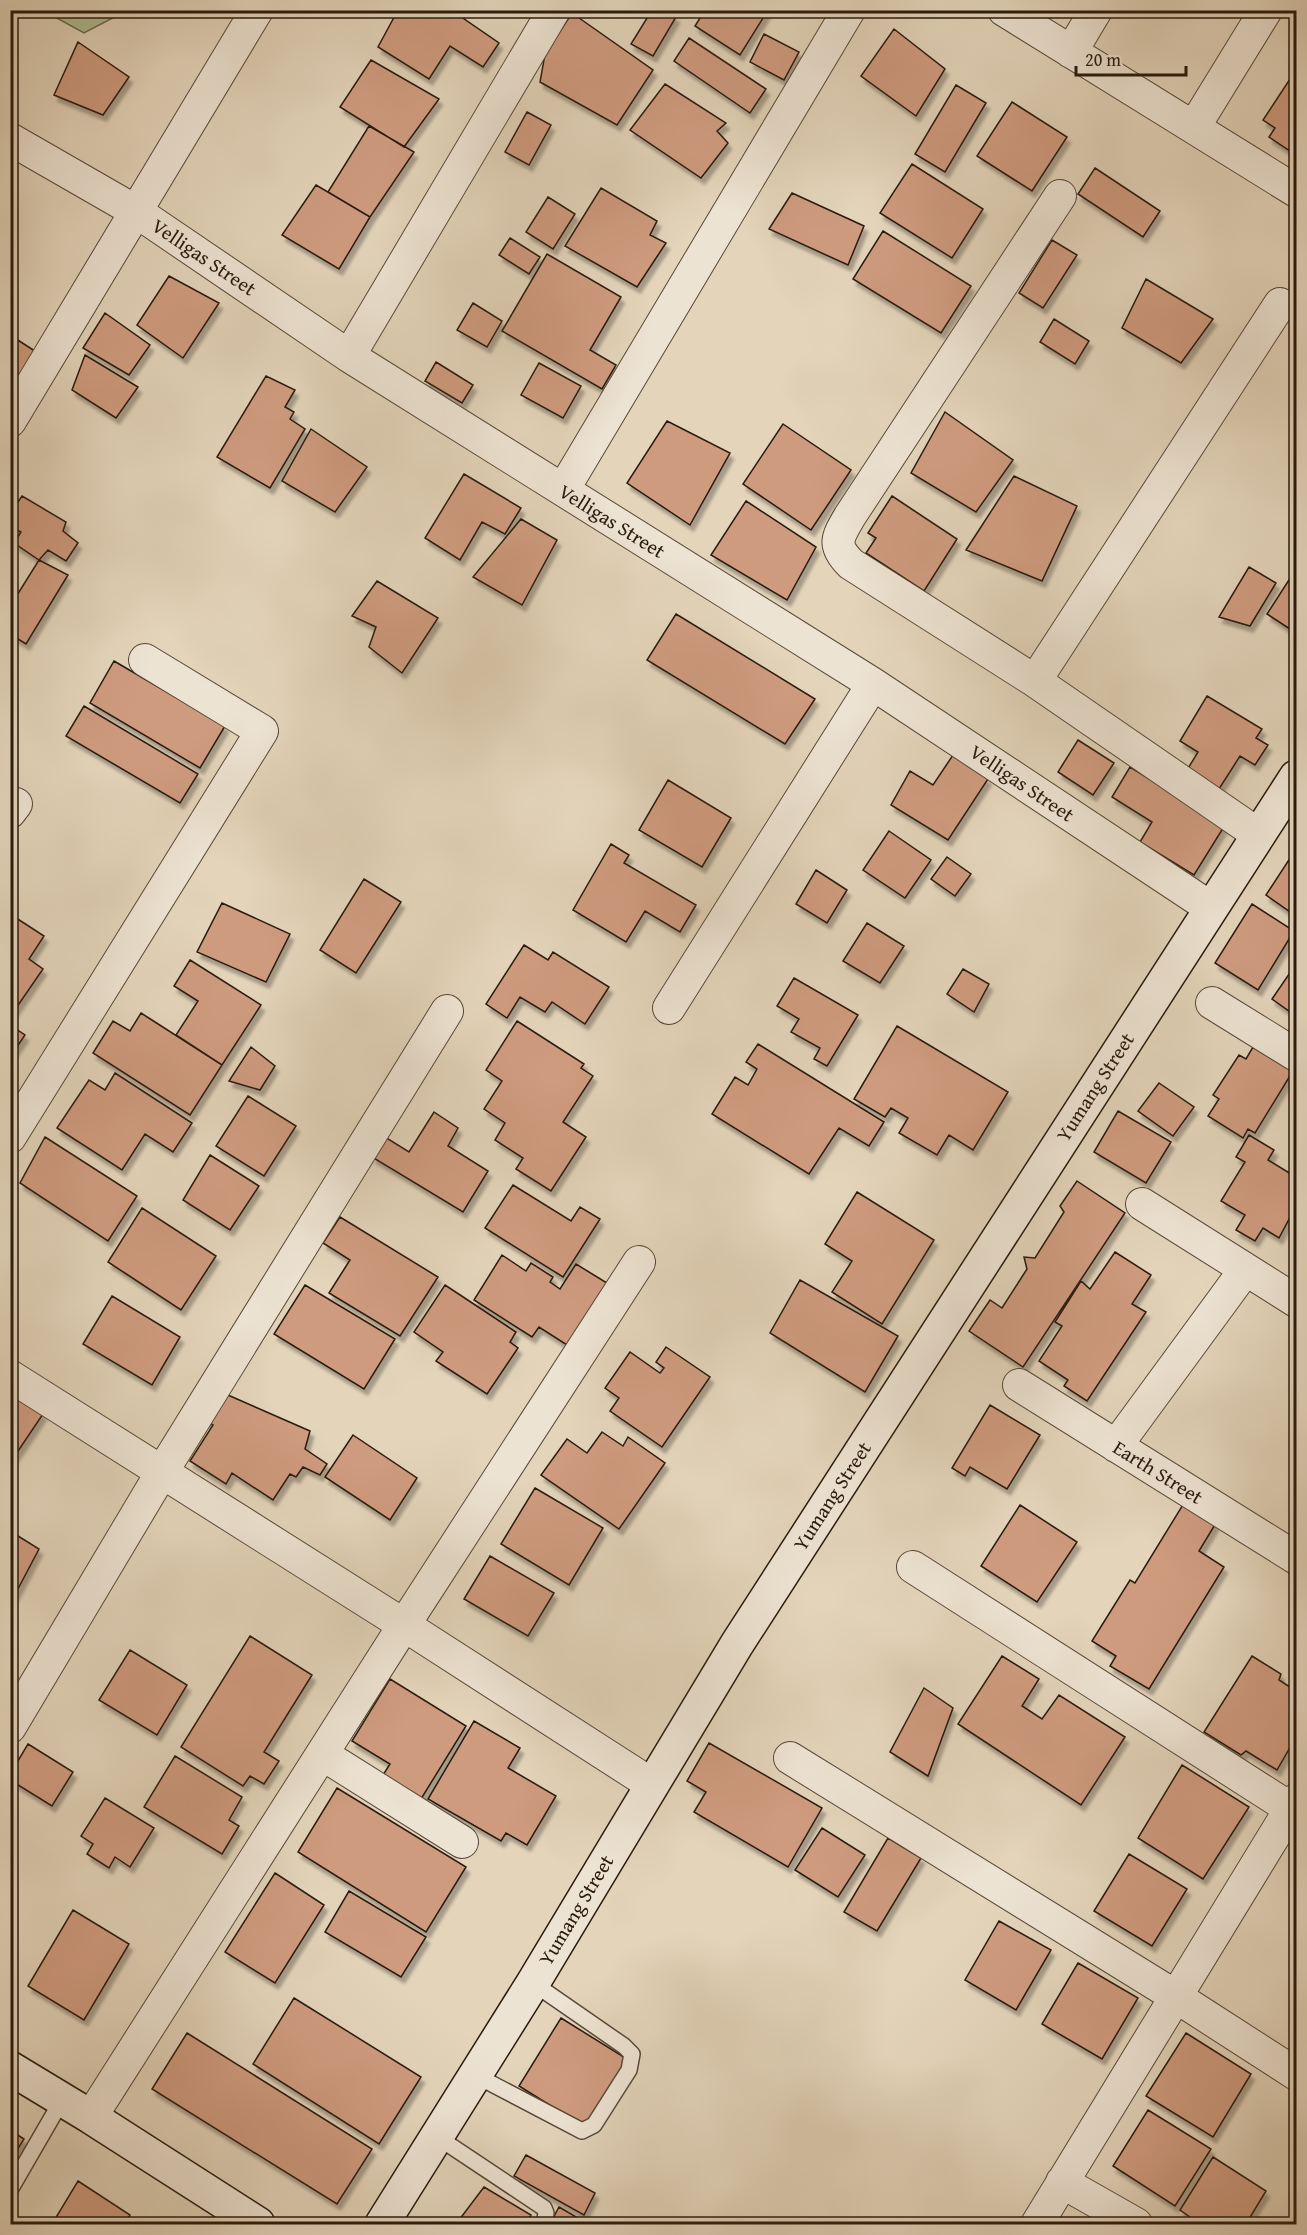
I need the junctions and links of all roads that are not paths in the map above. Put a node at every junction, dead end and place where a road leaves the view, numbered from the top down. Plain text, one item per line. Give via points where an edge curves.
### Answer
1 (257, 10) edge
2 (554, 10) edge
3 (849, 10) edge
4 (1004, 10) edge
5 (1096, 10) edge
6 (1266, 10) edge
7 (1071, 52) junction
8 (1194, 127) junction
9 (10, 139) edge
10 (1296, 191) edge
11 (1060, 196) dead end
12 (137, 212) junction
13 (1280, 304) dead end
14 (349, 356) junction
15 (10, 421) edge
16 (563, 490) junction
17 (145, 660) dead end
18 (1035, 681) junction
19 (873, 684) junction
20 (1296, 777) edge
21 (1259, 835) junction
22 (1211, 908) junction
23 (1212, 1004) dead end
24 (669, 1008) dead end
25 (447, 1011) dead end
26 (1296, 1055) edge
27 (10, 1137) edge
28 (1142, 1204) dead end
29 (639, 1262) dead end
30 (1245, 1270) junction
31 (1296, 1301) edge
32 (10, 1376) edge
33 (1019, 1385) dead end
34 (1116, 1446) junction
35 (162, 1472) junction
36 (1296, 1558) edge
37 (913, 1568) dead end
38 (404, 1625) junction
39 (10, 1727) edge
40 (322, 1754) junction
41 (790, 1758) dead end
42 (651, 1784) junction
43 (1295, 1807) edge
44 (462, 1842) dead end
45 (533, 1983) junction
46 (1175, 1996) junction
47 (10, 2068) edge
48 (1296, 2074) edge
49 (475, 2075) junction
50 (62, 2100) junction
51 (91, 2117) junction
52 (436, 2136) junction
53 (1062, 2182) junction
54 (10, 2190) edge
55 (258, 2224) edge
56 (382, 2224) edge
57 (544, 2224) edge
58 (1037, 2224) edge
59 (1136, 2224) edge

1 - 12 street
2 - 14 street
3 - 16 street
4 - 7 street
5 - 7 street
6 - 8 street
7 - 8 street
8 - 10 street
9 - 12 street, Velligas Street
11 - 18 street via 850,516 837,544 851,564
12 - 14 street, Velligas Street
12 - 15 street
13 - 18 street
14 - 16 street, Velligas Street
16 - 19 street, Velligas Street
17 - 27 street via 262,731
18 - 21 street
19 - 22 street, Velligas Street
19 - 24 street
20 - 21 main road, Yumang Street
21 - 22 main road, Yumang Street
22 - 42 main road, Yumang Street
23 - 26 street
25 - 35 street
28 - 30 street
29 - 38 street
30 - 31 street
30 - 34 street
32 - 35 street
33 - 34 street, Earth Street
34 - 36 street, Earth Street
35 - 38 street
35 - 39 street
37 - 43 street
38 - 40 street
38 - 42 street
40 - 44 street
40 - 51 street
41 - 46 street
42 - 45 main road, Yumang Street
43 - 46 street
45 - 49 main road, Yumang Street
45 - 49 lane via 624,2046 632,2054 629,2070 594,2125 582,2131
46 - 48 street
46 - 53 street
47 - 50 main road
49 - 52 main road, Yumang Street
50 - 51 main road
50 - 54 lane
51 - 55 main road
52 - 56 main road, Yumang Street
52 - 57 lane via 544,2208
53 - 58 street
53 - 59 street

